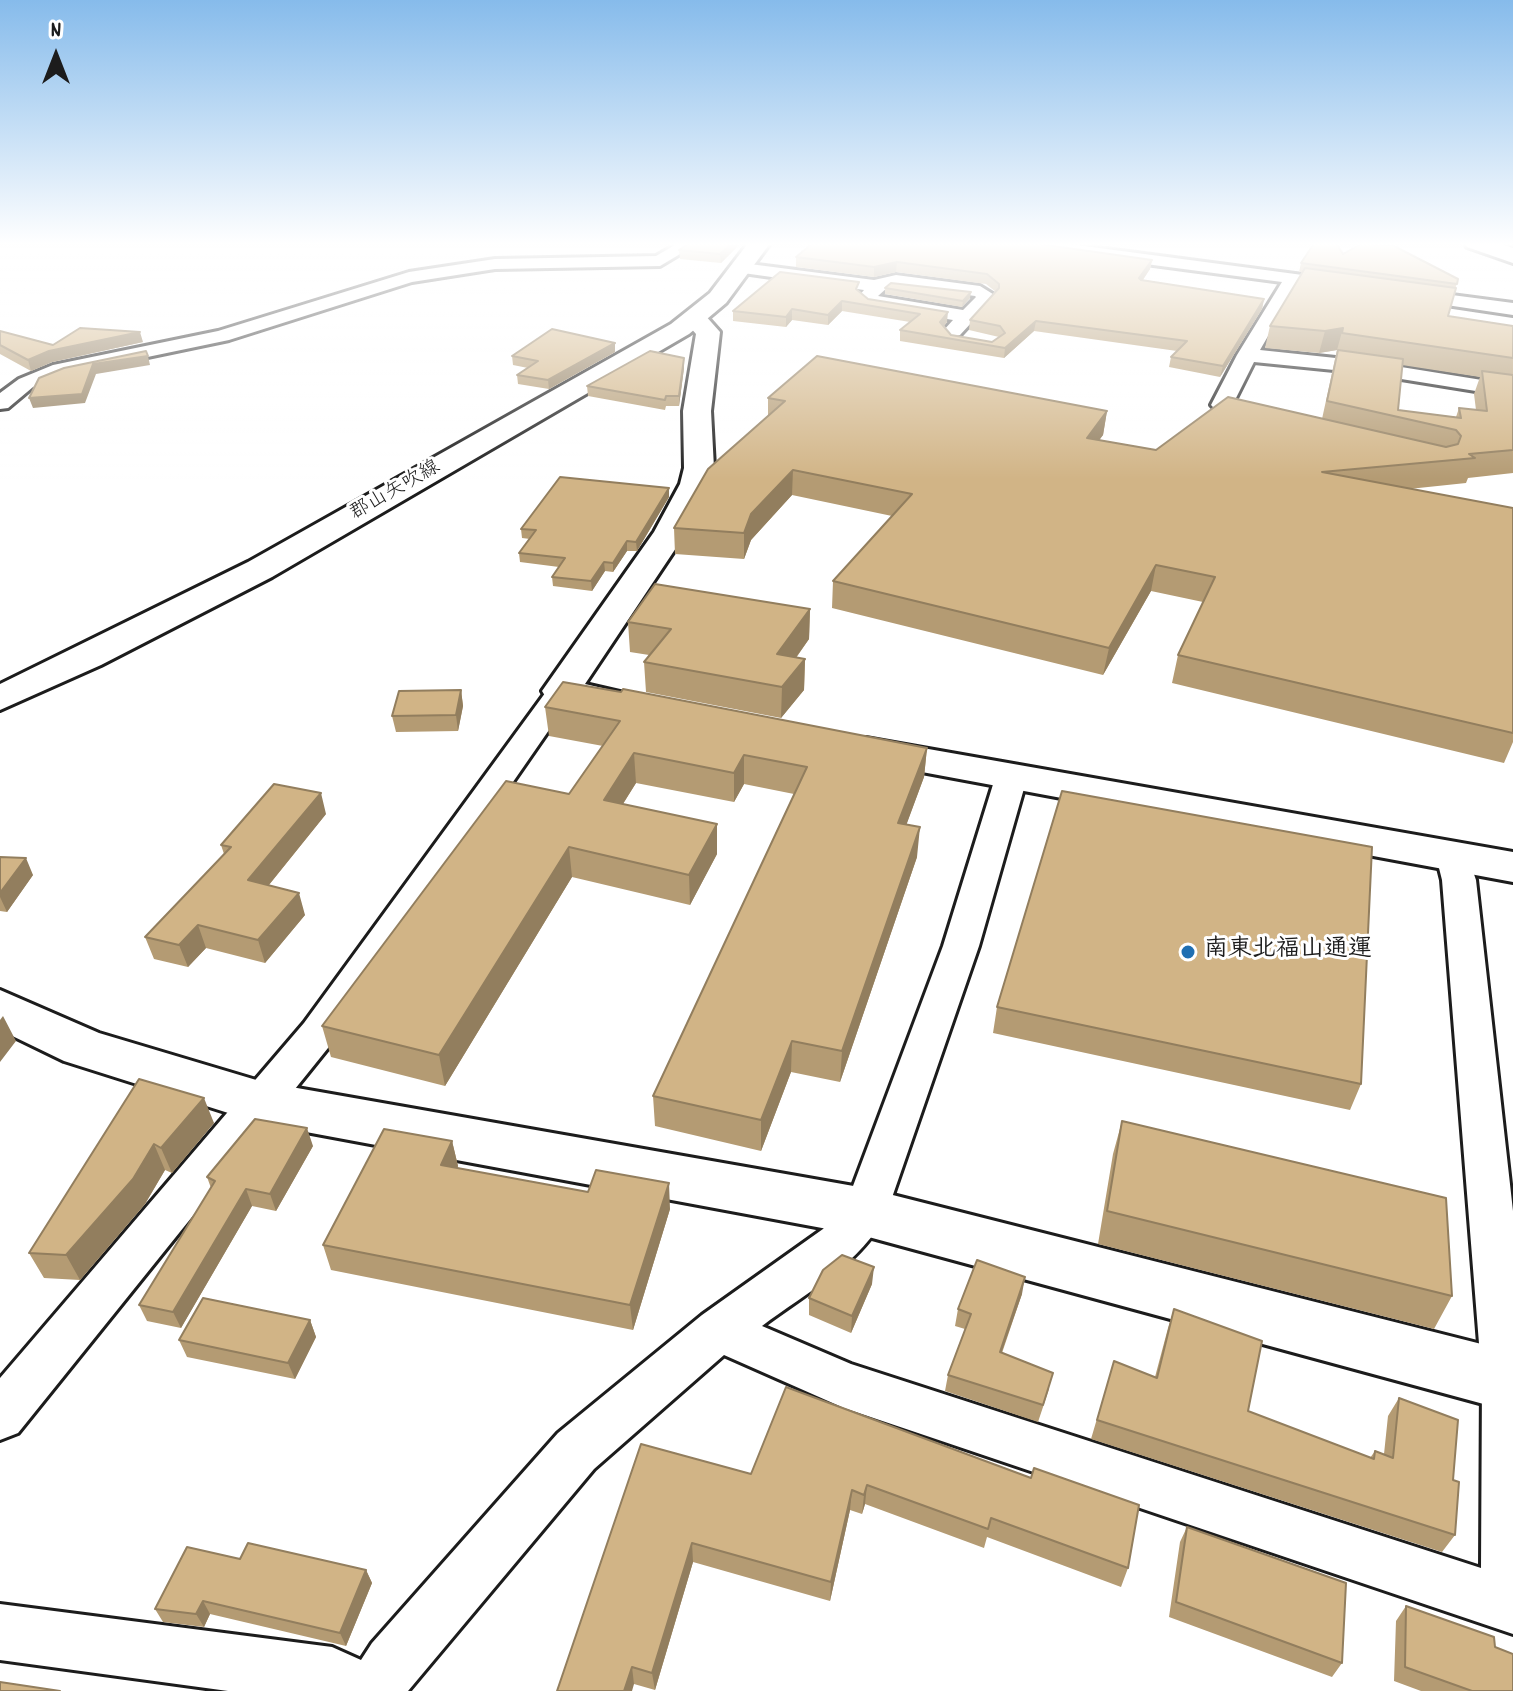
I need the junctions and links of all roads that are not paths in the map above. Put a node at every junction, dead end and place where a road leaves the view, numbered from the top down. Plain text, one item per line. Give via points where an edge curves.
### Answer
1 (270, 321) edge
2 (692, 321) edge
3 (697, 321) edge
4 (961, 321) edge
5 (1267, 321) edge
6 (969, 340) edge
7 (1247, 355) junction
8 (1513, 391) edge
9 (0, 403) edge
10 (1273, 423) edge
11 (561, 691) junction
12 (0, 698) edge
13 (654, 709) edge
14 (825, 742) edge
15 (1011, 778) junction
16 (1453, 856) junction
17 (1513, 867) edge
18 (0, 1008) edge
19 (263, 1103) junction
20 (865, 1212) junction
21 (719, 1330) junction
22 (1510, 1382) edge
23 (0, 1416) edge
24 (1511, 1605) edge
25 (0, 1632) edge
26 (363, 1691) edge
27 (375, 1691) edge

1 - 9 street via 222,336 60,369 26,383
2 - 12 main road, 郡山矢吹線 via 170,618
3 - 11 main road via 708,338 697,411 695,484 670,533
4 - 6 street via 952,332
5 - 7 street
7 - 8 street
7 - 10 street via 1222,405 1232,413
11 - 13 main road
11 - 19 street
14 - 15 main road
15 - 16 main road
15 - 20 street via 961,946
16 - 17 main road
16 - 22 street
18 - 19 main road via 82,1047
19 - 20 main road
19 - 23 street
20 - 21 street via 839,1243
20 - 22 main road
21 - 24 street via 844,1385
21 - 27 street via 576,1451 392,1663
22 - 24 street
25 - 26 street via 332,1676

